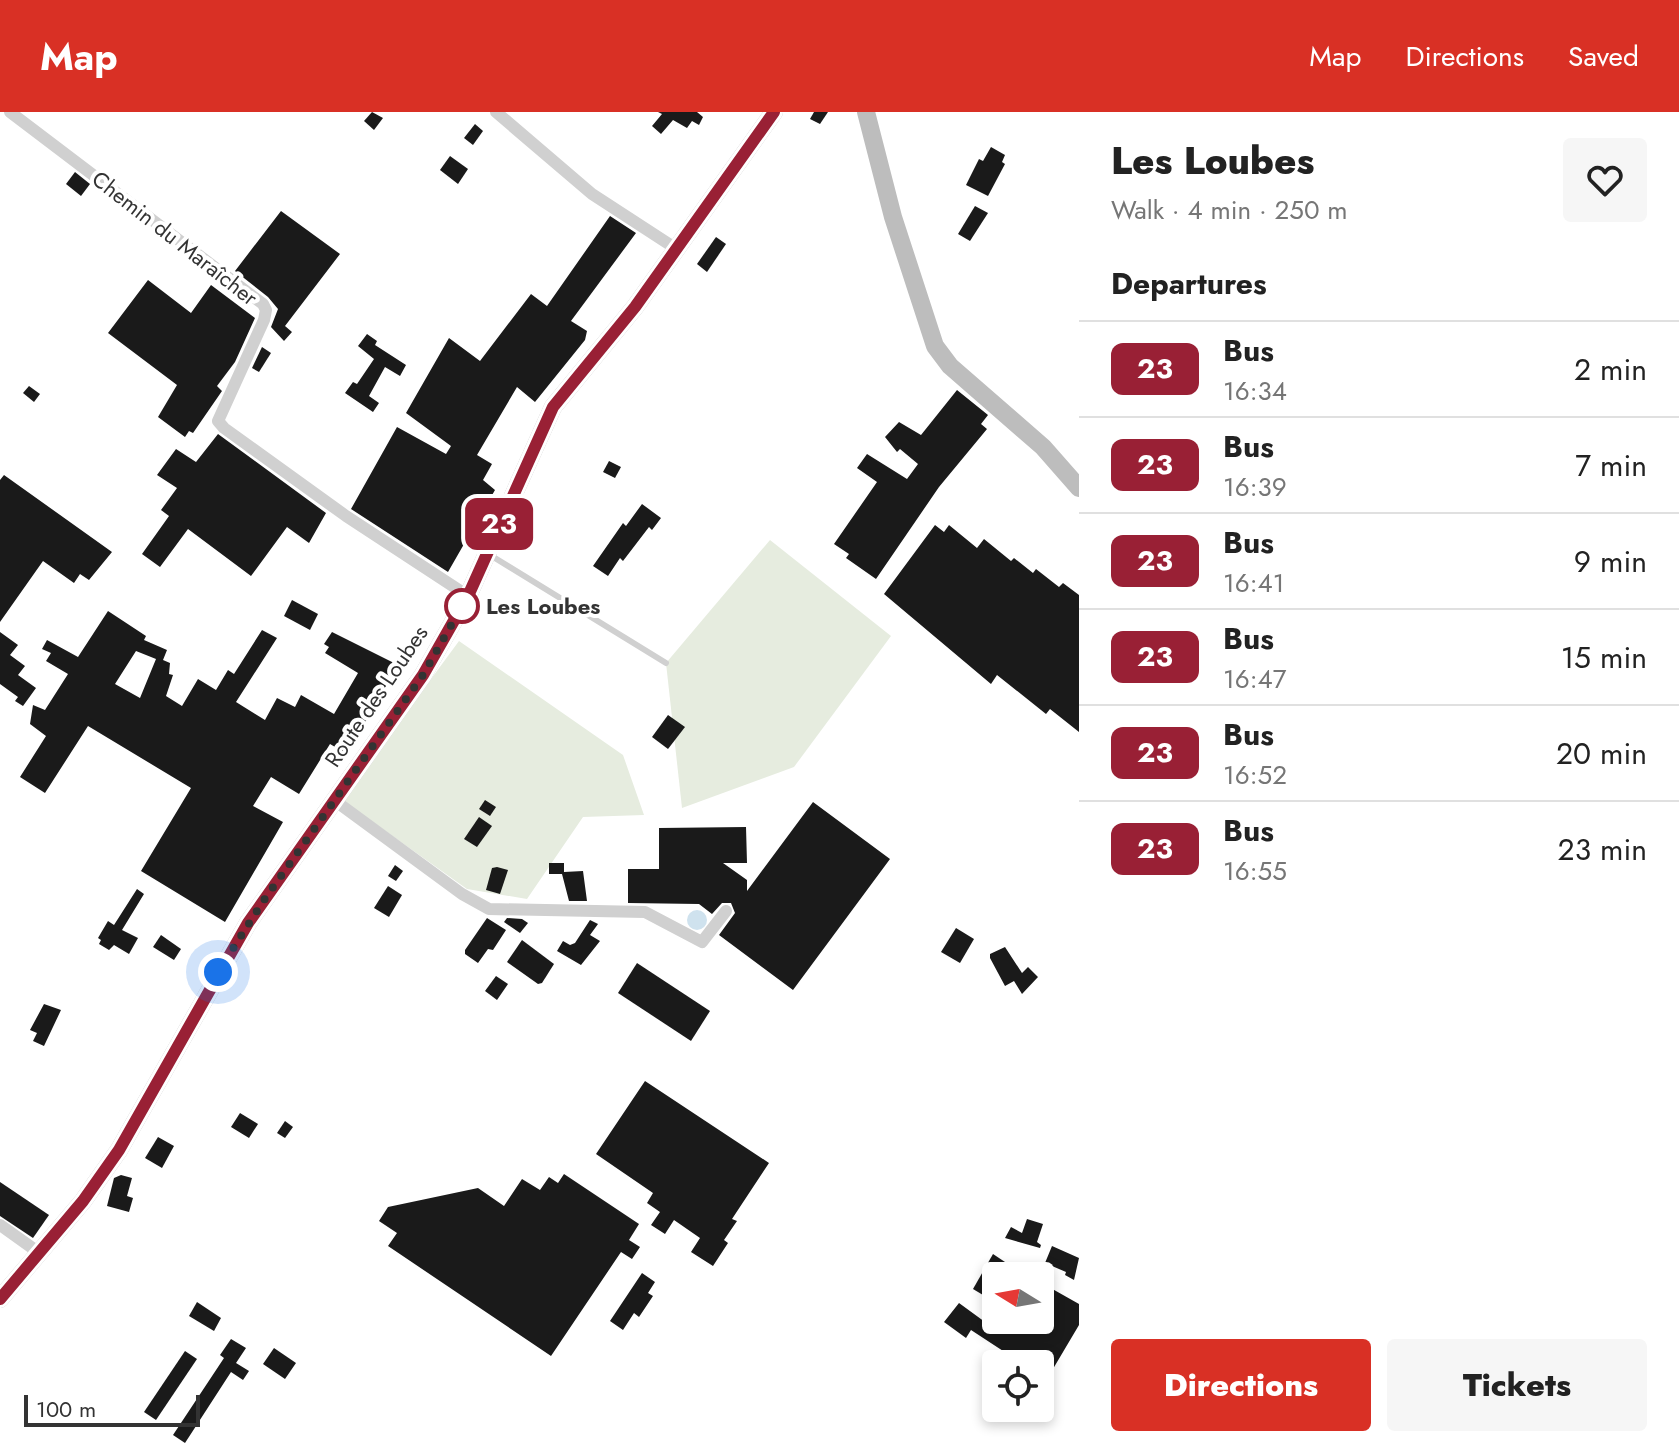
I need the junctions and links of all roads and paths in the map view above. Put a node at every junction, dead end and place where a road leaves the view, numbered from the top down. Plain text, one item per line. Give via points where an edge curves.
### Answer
1 (10, 112) edge
2 (496, 112) edge
3 (774, 112) edge
4 (866, 112) edge
5 (675, 248) junction
6 (1079, 488) edge
7 (487, 554) junction
8 (468, 596) junction
9 (666, 663) dead end
10 (334, 800) junction
11 (726, 911) dead end
12 (0, 1225) edge
13 (38, 1252) junction
14 (0, 1299) edge

1 - 8 street, Chemin du Maraîcher via 263,304 264,320 218,421 224,428
2 - 5 street via 592,194
3 - 5 main road, Route des Loubes
4 - 6 main road via 935,346
5 - 7 main road, Route des Loubes via 635,307 553,407
7 - 8 main road, Route des Loubes
7 - 9 lane
8 - 10 main road, Route des Loubes via 423,675
10 - 11 street via 489,909 645,912 702,942
10 - 13 main road, Route des Loubes via 248,923 119,1150
12 - 13 street
13 - 14 main road, Route des Loubes

